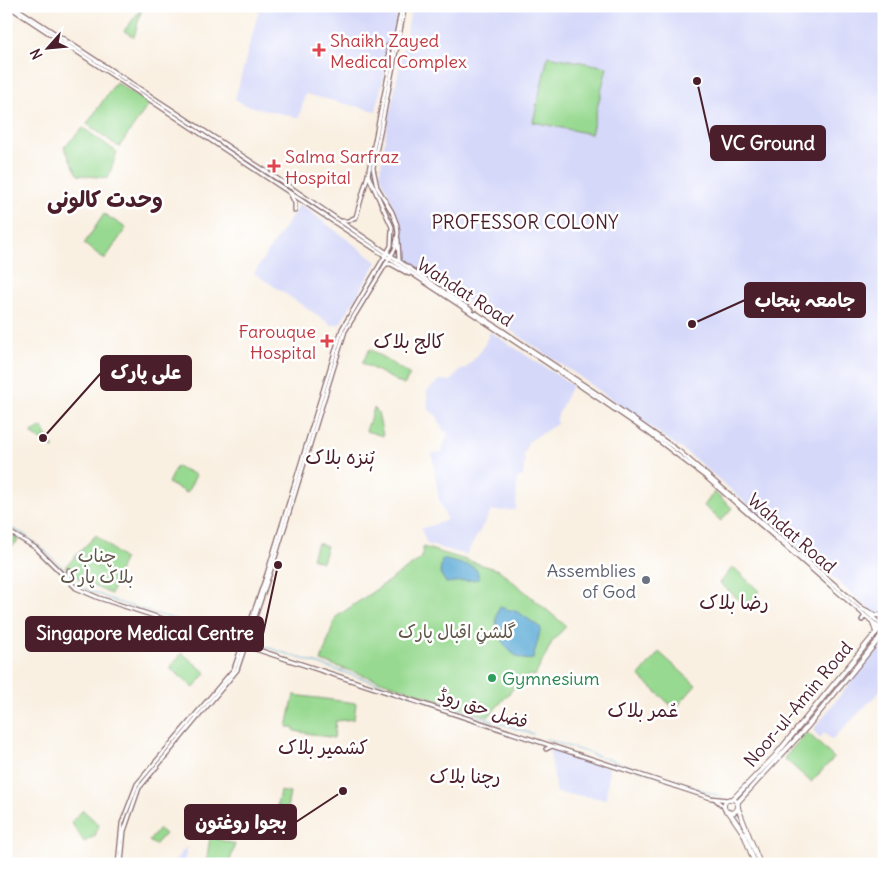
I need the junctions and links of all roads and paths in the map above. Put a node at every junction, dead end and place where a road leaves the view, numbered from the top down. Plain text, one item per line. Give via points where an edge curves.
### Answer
1 (8, 6) edge
2 (13, 6) edge
3 (404, 6) edge
4 (395, 41) junction
5 (395, 49) junction
6 (389, 66) junction
7 (373, 172) junction
8 (368, 173) junction
9 (290, 192) junction
10 (303, 199) junction
11 (295, 211) dead end
12 (339, 222) junction
13 (398, 234) junction
14 (388, 256) junction
15 (400, 262) junction
16 (385, 264) junction
17 (415, 275) junction
18 (453, 299) junction
19 (358, 303) junction
20 (6, 530) edge
21 (68, 571) dead end
22 (68, 578) junction
23 (863, 609) junction
24 (866, 616) junction
25 (884, 616) edge
26 (871, 621) junction
27 (882, 626) edge
28 (876, 632) junction
29 (884, 633) edge
30 (884, 639) edge
31 (878, 641) junction
32 (245, 642) junction
33 (552, 746) junction
34 (546, 750) dead end
35 (715, 799) junction
36 (733, 799) junction
37 (728, 800) junction
38 (737, 803) junction
39 (724, 808) junction
40 (738, 808) junction
41 (729, 812) junction
42 (120, 864) edge
43 (755, 864) edge
44 (760, 864) edge

1 - 9 main road, Wahdat Road
2 - 10 main road, Wahdat Road
3 - 4 main road
3 - 5 main road
4 - 5 main road
4 - 6 main road via 388,48
5 - 6 main road
5 - 7 main road
6 - 8 main road
7 - 8 main road
7 - 13 main road via 377,188 392,212
8 - 12 main road via 356,216 348,222
8 - 14 main road via 392,227
9 - 10 main road, Wahdat Road
9 - 11 main road
10 - 12 main road, Wahdat Road
12 - 14 main road, Wahdat Road
13 - 14 main road
13 - 15 main road
14 - 15 main road, Wahdat Road
14 - 16 main road
14 - 17 main road, Wahdat Road
14 - 19 main road
15 - 18 main road, Wahdat Road
16 - 17 main road
16 - 19 main road
17 - 18 main road, Wahdat Road
18 - 23 main road, Wahdat Road via 680,452
18 - 24 main road, Wahdat Road via 677,454
19 - 32 main road via 342,328
20 - 22 main road via 36,548
21 - 22 main road
22 - 32 main road, فضل حق روڈ via 76,588 99,598
23 - 25 main road via 876,616
23 - 27 main road, Wahdat Road
24 - 26 main road, Wahdat Road
24 - 26 main road via 862,620
26 - 27 main road, Wahdat Road
26 - 28 main road
27 - 28 main road, Noor-ul-Amin Road
27 - 29 main road, Wahdat Road
28 - 36 main road, Noor-ul-Amin Road via 776,756
29 - 31 main road, Noor-ul-Amin Road
30 - 31 main road
31 - 38 main road, Noor-ul-Amin Road via 807,727
32 - 33 main road, فضل حق روڈ
32 - 42 main road via 235,674 139,788 124,831
33 - 34 main road
33 - 35 main road, فضل حق روڈ
35 - 37 main road
35 - 39 main road
36 - 37 main road
36 - 38 main road
37 - 39 main road
38 - 40 main road
39 - 41 main road
40 - 41 main road
40 - 44 main road
41 - 43 main road via 744,834

